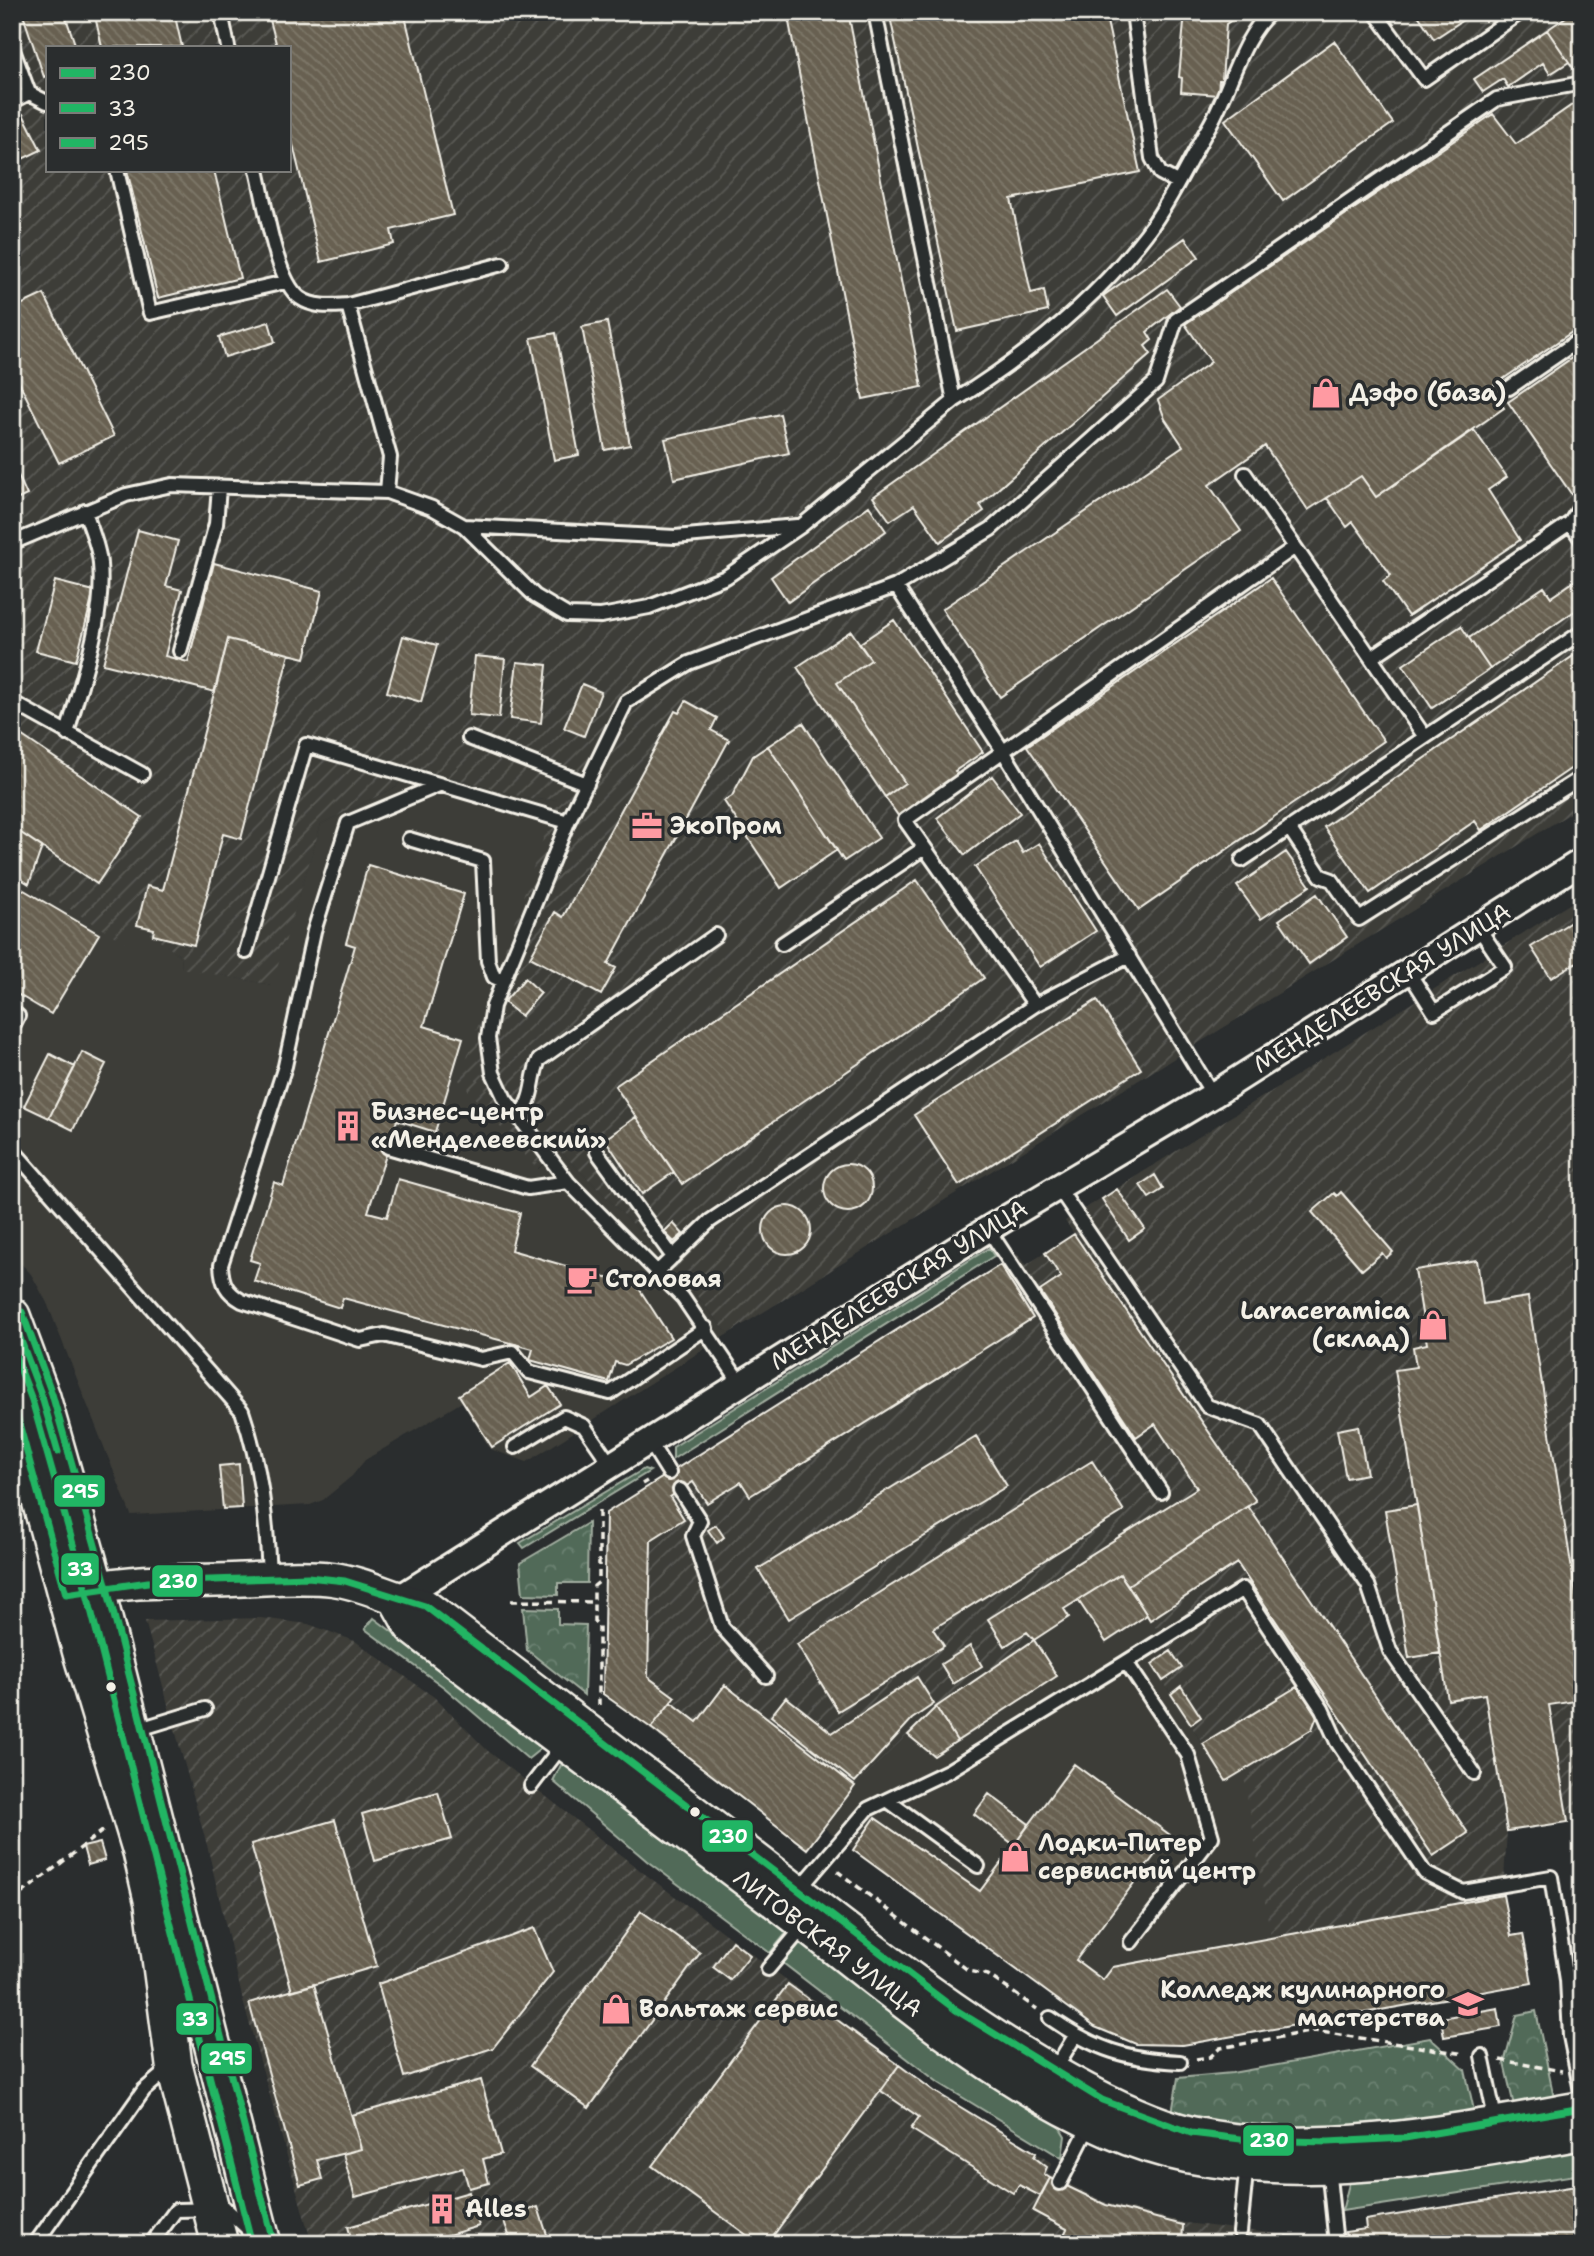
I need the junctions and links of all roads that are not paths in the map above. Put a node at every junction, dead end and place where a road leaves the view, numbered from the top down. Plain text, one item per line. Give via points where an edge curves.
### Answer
1 (221, 12) edge
2 (875, 12) edge
3 (1133, 12) edge
4 (1271, 12) edge
5 (1375, 12) edge
6 (1521, 12) edge
7 (228, 46) edge
8 (12, 47) edge
9 (1582, 83) edge
10 (29, 93) junction
11 (12, 102) edge
12 (46, 102) edge
13 (117, 172) edge
14 (258, 172) edge
15 (1177, 182) junction
16 (502, 264) dead end
17 (285, 282) junction
18 (348, 304) junction
19 (1582, 338) edge
20 (1509, 388) dead end
21 (954, 401) junction
22 (1245, 474) dead end
23 (219, 488) junction
24 (387, 492) junction
25 (1582, 503) edge
26 (85, 511) junction
27 (1570, 523) junction
28 (464, 526) junction
29 (801, 526) junction
30 (1582, 540) edge
31 (12, 543) edge
32 (1294, 547) junction
33 (896, 586) junction
34 (1582, 632) edge
35 (180, 651) dead end
36 (1371, 658) junction
37 (12, 702) edge
38 (67, 734) junction
39 (1425, 737) junction
40 (469, 738) dead end
41 (1003, 751) junction
42 (142, 774) dead end
43 (1582, 777) edge
44 (587, 784) junction
45 (439, 785) junction
46 (568, 822) junction
47 (1289, 828) junction
48 (410, 839) dead end
49 (924, 848) junction
50 (1242, 860) dead end
51 (1582, 861) edge
52 (1478, 927) junction
53 (716, 935) dead end
54 (782, 944) dead end
55 (246, 952) dead end
56 (1129, 956) junction
57 (1408, 971) junction
58 (503, 981) junction
59 (1035, 1006) junction
60 (12, 1012) edge
61 (12, 1028) edge
62 (1213, 1095) junction
63 (517, 1116) junction
64 (388, 1147) dead end
65 (12, 1149) edge
66 (597, 1152) dead end
67 (568, 1182) junction
68 (1057, 1186) junction
69 (988, 1229) junction
70 (673, 1257) junction
71 (658, 1271) junction
72 (12, 1316) edge
73 (706, 1328) junction
74 (741, 1384) junction
75 (12, 1397) edge
76 (649, 1441) junction
77 (515, 1447) dead end
78 (611, 1465) junction
79 (669, 1473) dead end
80 (680, 1490) dead end
81 (1161, 1492) dead end
82 (269, 1579) junction
83 (81, 1591) junction
84 (396, 1600) junction
85 (1126, 1662) junction
86 (766, 1676) dead end
87 (205, 1709) dead end
88 (581, 1727) junction
89 (133, 1731) junction
90 (1474, 1773) dead end
91 (531, 1786) dead end
92 (887, 1800) junction
93 (978, 1866) dead end
94 (801, 1908) junction
95 (1131, 1942) dead end
96 (768, 1969) dead end
97 (1050, 2018) road end
98 (1075, 2036) junction
99 (1482, 2056) road end
100 (1180, 2062) road end
101 (174, 2065) junction
102 (1053, 2072) junction
103 (1582, 2096) edge
104 (1582, 2108) edge
105 (1097, 2110) junction
106 (1582, 2133) edge
107 (1499, 2135) junction
108 (1248, 2152) junction
109 (1328, 2155) junction
110 (1060, 2183) dead end
111 (210, 2207) junction
112 (1240, 2232) dead end
113 (35, 2244) edge
114 (151, 2244) edge
115 (220, 2244) edge
116 (261, 2244) edge
117 (1336, 2244) edge

1 - 7 lane
2 - 21 lane
3 - 15 lane via 1152,158 1160,173
4 - 15 lane via 1257,23 1220,109
5 - 6 lane via 1424,79
8 - 10 lane
9 - 33 lane via 1497,99 1176,320 1156,382 991,529
10 - 11 lane
10 - 12 lane
13 - 17 lane via 149,313
14 - 17 lane
15 - 21 lane via 1147,233 1098,289 1014,363
16 - 18 lane
17 - 18 lane via 301,299 322,307
18 - 24 lane via 390,457
19 - 20 lane
21 - 29 lane
22 - 32 lane
23 - 24 lane
23 - 26 lane via 172,485 126,495
23 - 35 lane via 216,524
24 - 28 lane via 432,508
25 - 27 lane
26 - 31 lane
26 - 38 lane via 100,560 101,584
27 - 30 lane
27 - 36 lane
28 - 29 lane via 675,537
28 - 29 lane via 535,596 567,615 601,616 649,607 726,577
32 - 36 lane
32 - 41 lane
33 - 41 lane
33 - 44 lane via 689,663 626,702
34 - 39 lane
36 - 39 lane
37 - 38 lane
38 - 42 lane
39 - 47 lane
40 - 44 lane
41 - 49 lane via 905,820
41 - 56 lane
43 - 47 lane via 1359,919 1332,880 1321,876
44 - 46 lane
45 - 46 lane
45 - 55 lane via 306,746
45 - 73 lane via 348,823 314,931 285,1066 221,1265 222,1281 229,1293 242,1301 360,1340 384,1335 481,1359 513,1352 529,1371 610,1393
46 - 58 lane
47 - 50 lane
48 - 58 lane via 482,861 488,961 494,977
49 - 54 lane
49 - 59 lane
51 - 52 street, МЕНДЕЛЕЕВСКАЯ УЛИЦА
52 - 57 street, МЕНДЕЛЕЕВСКАЯ УЛИЦА
52 - 57 lane via 1504,967 1434,1012
53 - 63 lane via 539,1060 531,1099
56 - 59 lane
56 - 62 lane
57 - 62 street, МЕНДЕЛЕЕВСКАЯ УЛИЦА
58 - 63 lane via 488,1038 493,1073
59 - 70 lane via 710,1221
60 - 61 lane via 18,1016
62 - 68 street, МЕНДЕЛЕЕВСКАЯ УЛИЦА
63 - 67 lane
64 - 67 lane via 527,1188
65 - 82 lane via 242,1411 256,1451 265,1507
66 - 70 lane
67 - 71 lane
68 - 69 street, МЕНДЕЛЕЕВСКАЯ УЛИЦА
68 - 90 lane via 1207,1406 1260,1425 1368,1585 1390,1651
69 - 74 street, МЕНДЕЛЕЕВСКАЯ УЛИЦА
69 - 81 lane
70 - 71 lane
71 - 73 lane
72 - 83 main road via 42,1397
73 - 74 lane
74 - 76 street, МЕНДЕЛЕЕВСКАЯ УЛИЦА
75 - 83 main road
76 - 78 street, МЕНДЕЛЕЕВСКАЯ УЛИЦА
76 - 79 lane
77 - 78 lane via 564,1417 584,1426
78 - 84 street, МЕНДЕЛЕЕВСКАЯ УЛИЦА
80 - 86 lane via 700,1521 693,1536 722,1627
82 - 83 street
82 - 84 street via 333,1579
83 - 89 main road
83 - 101 main road via 153,1904
84 - 88 street, ЛИТОВСКАЯ УЛИЦА via 411,1627
85 - 92 lane via 948,1771
85 - 95 lane via 1188,1755 1212,1837
85 - 103 lane via 1243,1588 1322,1709 1337,1742 1425,1873 1463,1892 1551,1877
87 - 89 lane
88 - 91 lane
88 - 94 street, ЛИТОВСКАЯ УЛИЦА
89 - 116 main road
92 - 93 lane
92 - 94 lane via 868,1809 822,1860
94 - 96 lane
94 - 102 street, ЛИТОВСКАЯ УЛИЦА
94 - 105 street, ЛИТОВСКАЯ УЛИЦА via 959,2042 1040,2094
97 - 98 lane
98 - 100 lane via 1133,2059
98 - 102 lane
99 - 107 lane
101 - 111 main road
101 - 113 lane via 144,2090
102 - 105 street, ЛИТОВСКАЯ УЛИЦА
104 - 107 street, ЛИТОВСКАЯ УЛИЦА
105 - 108 street, ЛИТОВСКАЯ УЛИЦА via 1138,2141 1185,2156
105 - 110 lane
106 - 107 street, ЛИТОВСКАЯ УЛИЦА
107 - 109 street, ЛИТОВСКАЯ УЛИЦА via 1407,2163
108 - 109 street, ЛИТОВСКАЯ УЛИЦА
108 - 112 lane
109 - 117 lane
111 - 114 lane via 176,2210
111 - 115 main road
111 - 116 lane via 226,2209

